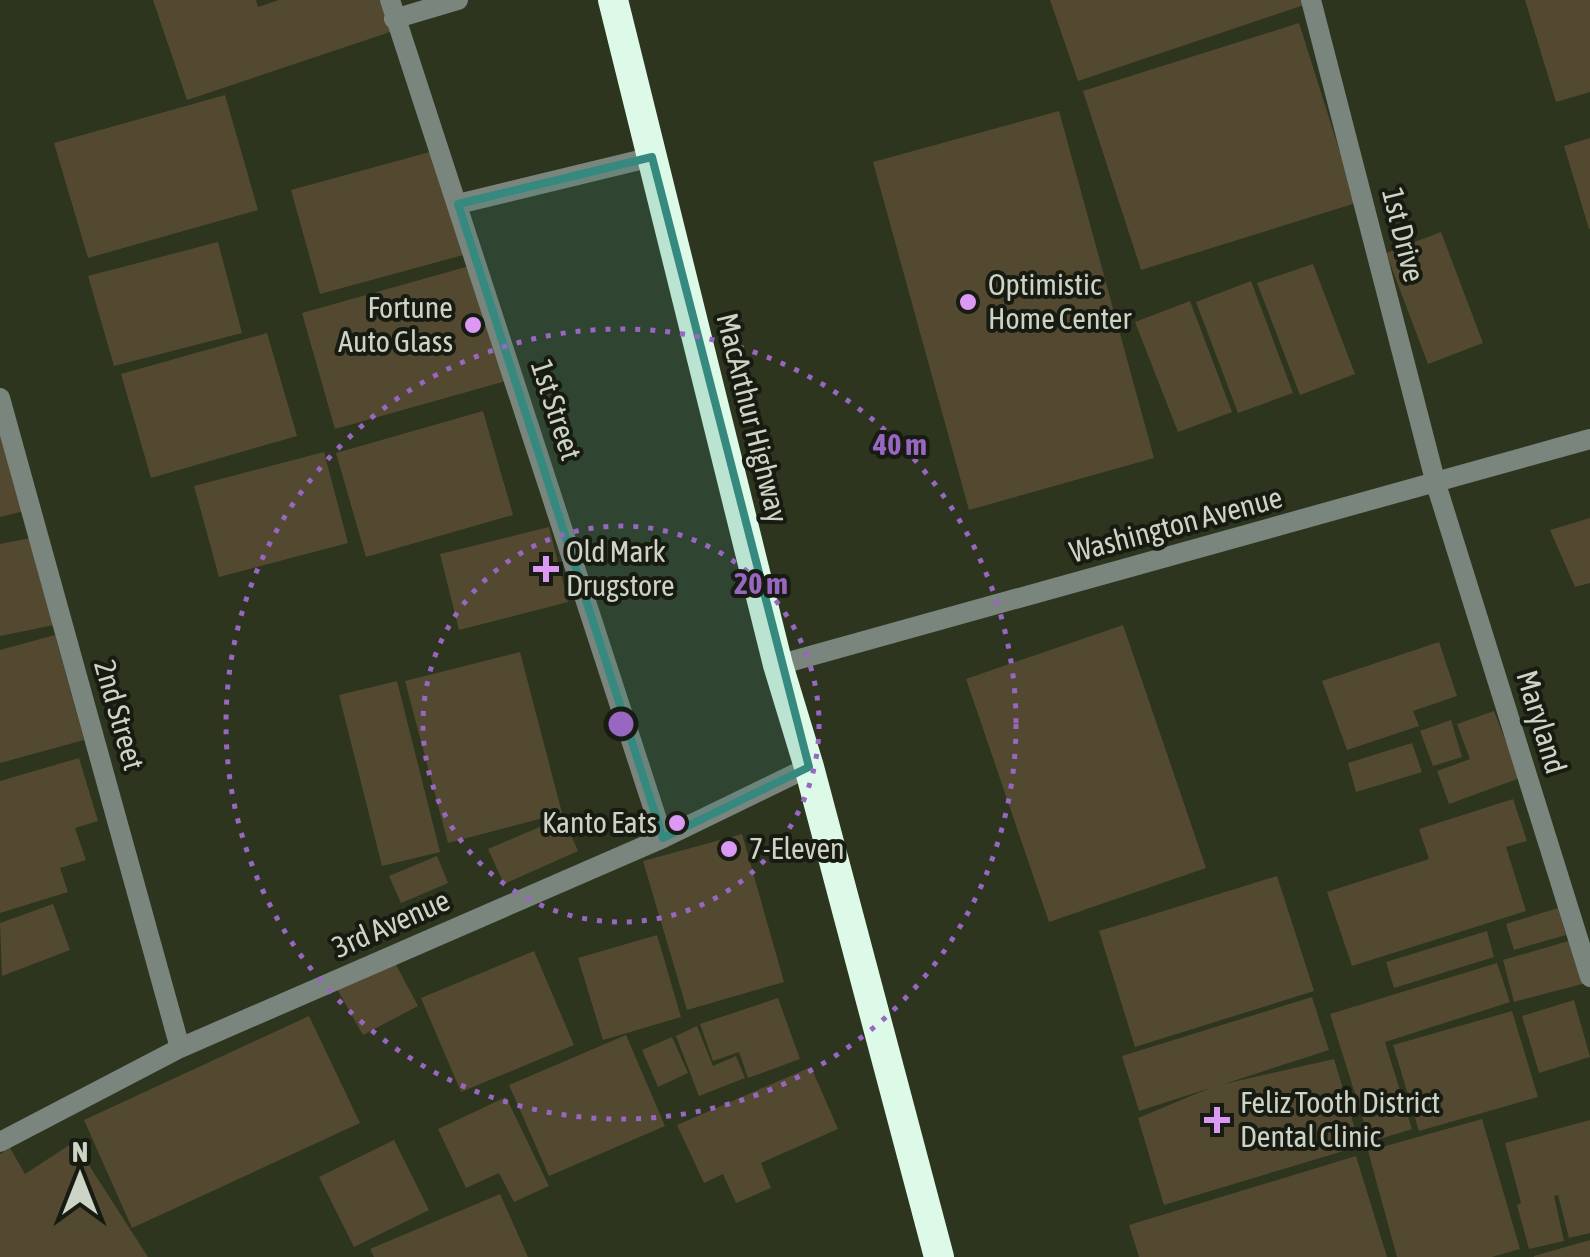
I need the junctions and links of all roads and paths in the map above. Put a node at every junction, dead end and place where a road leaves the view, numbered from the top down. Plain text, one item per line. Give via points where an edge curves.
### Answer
1 (458, 0) edge
2 (613, 0) edge
3 (1312, 0) edge
4 (392, 10) edge
5 (652, 156) junction
6 (458, 204) junction
7 (0, 398) edge
8 (1590, 439) edge
9 (1436, 484) junction
10 (778, 665) junction
11 (808, 768) junction
12 (663, 838) junction
13 (1590, 977) edge
14 (180, 1048) junction
15 (0, 1142) edge
16 (939, 1257) edge

1 - 4 street
2 - 5 highway, MacArthur Highway
3 - 9 street, 1st Drive
4 - 6 street, 1st Street
5 - 6 street
5 - 10 highway, MacArthur Highway
6 - 12 street, 1st Street
7 - 14 street, 2nd Street
8 - 9 street, Washington Avenue
9 - 10 street, Washington Avenue
9 - 13 street, Maryland
10 - 11 highway, MacArthur Highway
11 - 12 street, 3rd Avenue
11 - 16 highway, MacArthur Highway
12 - 14 street, 3rd Avenue
14 - 15 street, 3rd Avenue

